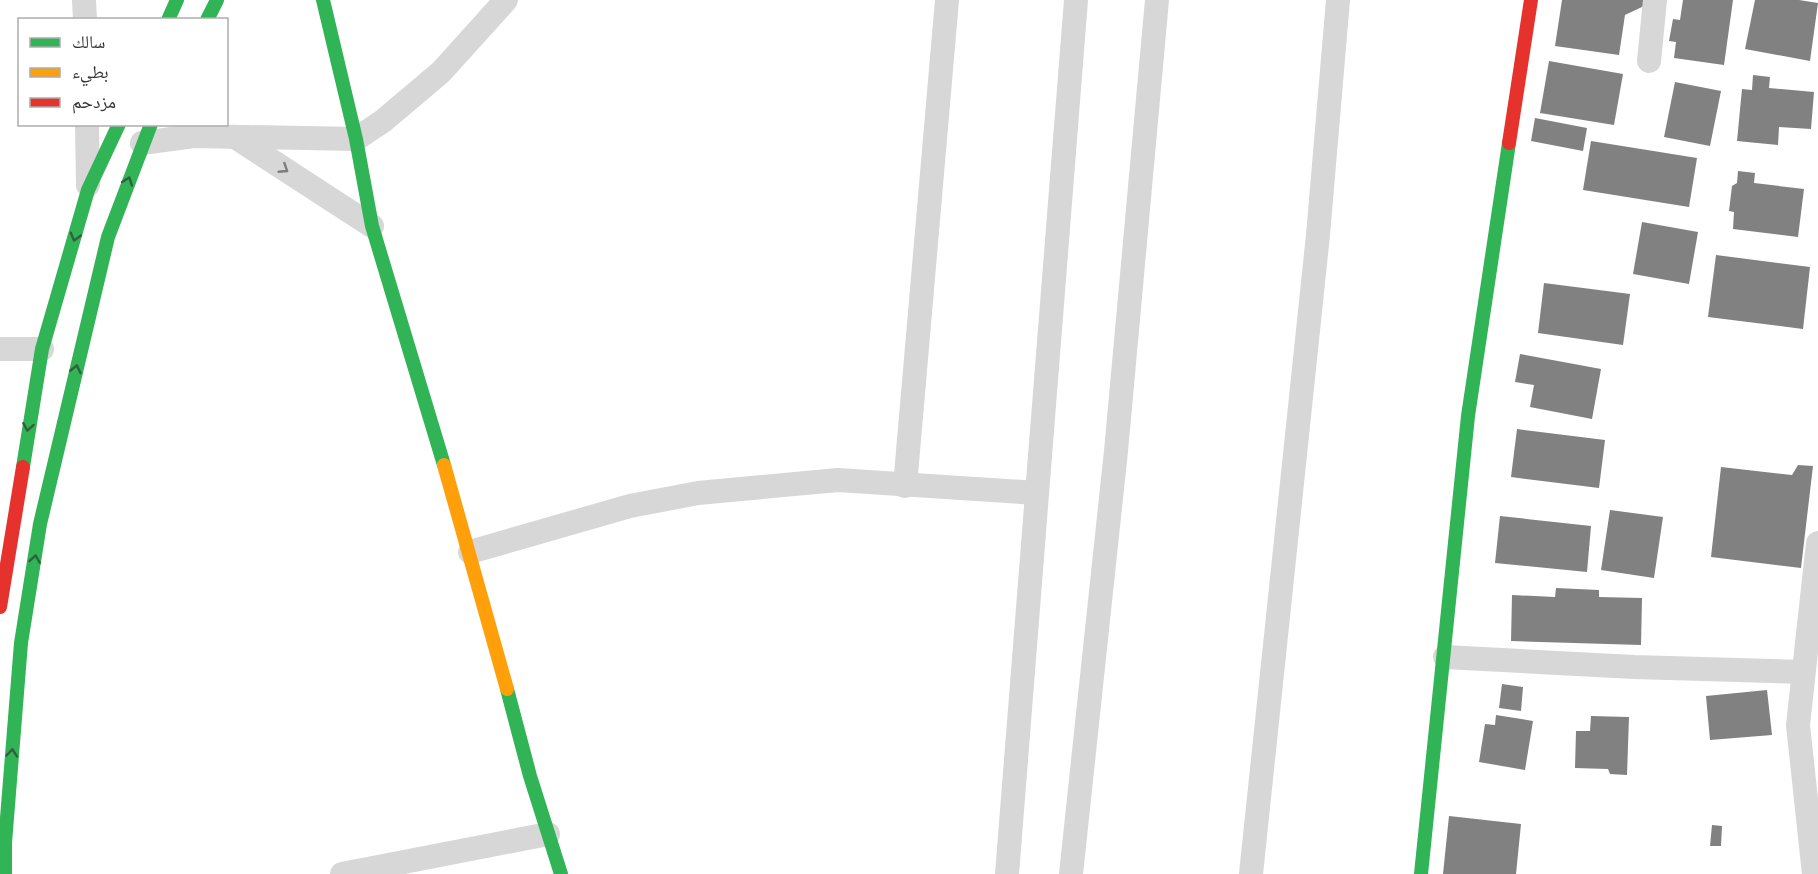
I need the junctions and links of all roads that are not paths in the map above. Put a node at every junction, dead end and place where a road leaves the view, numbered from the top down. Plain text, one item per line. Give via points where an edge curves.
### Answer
1 (84, 0) edge
2 (177, 0) edge
3 (217, 0) edge
4 (323, 0) edge
5 (506, 0) edge
6 (947, 0) edge
7 (1076, 0) edge
8 (1157, 0) edge
9 (1338, 0) edge
10 (1531, 0) edge
11 (1655, 0) edge
12 (85, 18) edge
13 (169, 18) edge
14 (208, 18) edge
15 (1649, 61) dead end
16 (87, 126) edge
17 (117, 126) edge
18 (146, 134) edge
19 (236, 137) junction
20 (356, 139) junction
21 (88, 190) junction
22 (372, 226) junction
23 (0, 349) edge
24 (42, 349) junction
25 (905, 486) junction
26 (1037, 493) junction
27 (1818, 543) edge
28 (471, 552) junction
29 (0, 607) edge
30 (1445, 657) junction
31 (1803, 672) junction
32 (1808, 725) edge
33 (548, 834) junction
34 (5, 874) edge
35 (342, 874) edge
36 (561, 874) edge
37 (1007, 874) edge
38 (1071, 874) edge
39 (1251, 874) edge
40 (1421, 874) edge
41 (1814, 874) edge

1 - 12 street
2 - 13 street
3 - 14 street
4 - 20 street
5 - 20 street via 441,72
6 - 25 street
7 - 26 street
8 - 38 street via 1117,439
9 - 39 street via 1318,235
10 - 30 street via 1468,416
11 - 15 street
16 - 21 street
17 - 21 street
18 - 19 street
34 -> 18 street via 21,643 40,524 108,237
19 - 20 street
19 -> 22 street
20 - 22 street
21 -> 24 street
22 - 28 street
23 - 24 street
24 -> 29 street
25 - 26 street
25 - 28 street via 838,480 698,493 630,506
26 - 37 street
27 - 31 street
28 - 33 street
30 - 31 street
30 - 40 street
31 - 32 street
32 - 41 street
33 - 35 street
33 - 36 street

